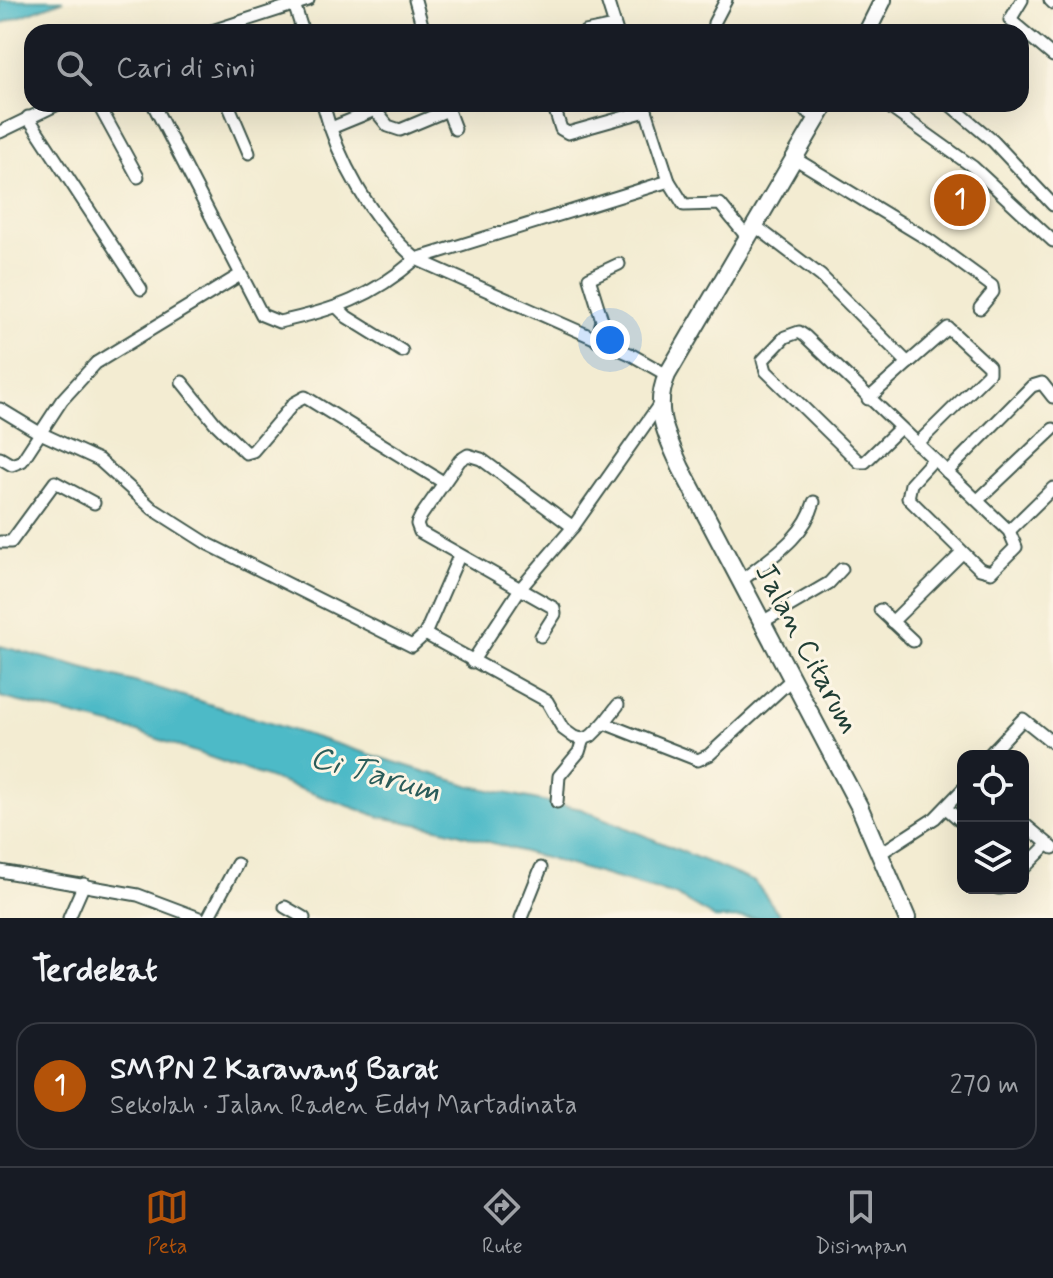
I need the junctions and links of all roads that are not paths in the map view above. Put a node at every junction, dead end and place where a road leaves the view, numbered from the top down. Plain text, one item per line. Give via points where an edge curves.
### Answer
1 (308, 0) edge
2 (415, 0) edge
3 (607, 0) edge
4 (726, 0) edge
5 (883, 0) edge
6 (1022, 0) edge
7 (294, 4) junction
8 (1010, 20) junction
9 (233, 24) edge
10 (300, 24) edge
11 (422, 24) edge
12 (614, 24) edge
13 (714, 24) edge
14 (871, 24) edge
15 (1008, 24) edge
16 (1015, 24) edge
17 (1029, 36) edge
18 (1053, 56) edge
19 (40, 112) edge
20 (102, 112) edge
21 (157, 112) edge
22 (231, 112) edge
23 (326, 112) edge
24 (370, 112) edge
25 (377, 112) edge
26 (437, 112) edge
27 (449, 112) edge
28 (556, 112) edge
29 (633, 112) edge
30 (646, 112) edge
31 (821, 112) edge
32 (896, 112) edge
33 (959, 112) edge
34 (28, 117) junction
35 (331, 128) junction
36 (455, 129) dead end
37 (0, 132) edge
38 (249, 153) dead end
39 (794, 158) junction
40 (138, 177) dead end
41 (669, 181) junction
42 (1053, 205) edge
43 (750, 231) junction
44 (1053, 241) edge
45 (416, 259) junction
46 (619, 264) dead end
47 (240, 275) junction
48 (141, 289) dead end
49 (337, 307) junction
50 (980, 308) dead end
51 (597, 341) junction
52 (402, 351) dead end
53 (908, 363) junction
54 (667, 375) junction
55 (182, 382) dead end
56 (1053, 397) edge
57 (868, 399) junction
58 (659, 405) junction
59 (0, 409) edge
60 (900, 428) junction
61 (1053, 429) edge
62 (38, 432) junction
63 (917, 444) junction
64 (0, 458) edge
65 (933, 460) junction
66 (947, 472) junction
67 (443, 482) junction
68 (1053, 488) edge
69 (978, 500) junction
70 (814, 502) dead end
71 (94, 503) dead end
72 (573, 527) junction
73 (1009, 531) junction
74 (0, 542) edge
75 (962, 553) junction
76 (459, 556) junction
77 (842, 569) dead end
78 (741, 581) junction
79 (520, 589) junction
80 (880, 610) dead end
81 (764, 621) junction
82 (892, 622) junction
83 (425, 634) junction
84 (541, 636) dead end
85 (913, 641) dead end
86 (472, 662) junction
87 (792, 679) junction
88 (618, 705) dead end
89 (604, 723) junction
90 (583, 739) junction
91 (1053, 743) edge
92 (994, 750) edge
93 (957, 796) edge
94 (557, 802) dead end
95 (946, 808) junction
96 (962, 822) edge
97 (1029, 828) edge
98 (1050, 846) edge
99 (881, 853) junction
100 (237, 864) dead end
101 (1029, 864) edge
102 (541, 868) dead end
103 (0, 871) edge
104 (84, 884) junction
105 (285, 907) dead end
106 (69, 918) edge
107 (199, 918) edge
108 (208, 918) edge
109 (304, 918) edge
110 (521, 918) edge
111 (907, 918) edge

1 - 7 street
2 - 11 street
3 - 12 street
4 - 13 street
5 - 14 street
6 - 8 street
7 - 9 street
7 - 10 street
8 - 15 street
8 - 16 street
17 - 18 street
19 - 34 street
20 - 40 street
21 - 47 street
22 - 38 street
23 - 35 street
24 - 35 street
25 - 26 street via 388,126 400,130
27 - 36 street
28 - 29 street via 568,133
30 - 41 street
31 - 39 street
32 - 44 street via 973,167
33 - 42 street
34 - 37 street
34 - 48 street
35 - 45 street via 346,168 390,232
39 - 43 street
39 - 50 street via 929,240 992,286
41 - 43 street via 686,207 720,204
41 - 45 street
43 - 53 street via 821,276
43 - 54 street
45 - 49 street via 372,293
45 - 51 street
46 - 51 street via 589,278 602,320
47 - 49 street via 270,320
47 - 62 street via 96,363
49 - 52 street
51 - 54 street
53 - 57 street
53 - 63 street via 948,328 989,366 989,373
54 - 58 street
55 - 67 street via 246,453 305,397
56 - 66 street via 1042,383 1032,386
57 - 60 street
57 - 60 street via 799,332 785,337 763,360 766,371 859,462
58 - 72 street
58 - 78 street, Jalan Citarum via 681,468
59 - 62 street
60 - 63 street
61 - 69 street
62 - 64 street via 17,465
62 - 83 street via 99,460 153,509 237,561 412,646
63 - 65 street
65 - 66 street
65 - 75 street via 911,484 908,498
66 - 69 street
67 - 72 street via 468,455 481,459
67 - 76 street via 417,524 420,532
68 - 73 street
69 - 73 street
70 - 78 street via 794,539
71 - 74 street via 55,482 11,542
72 - 79 street
73 - 75 street via 1016,547 991,572
75 - 82 street
76 - 79 street
76 - 83 street
77 - 81 street via 829,583
78 - 81 street, Jalan Citarum
79 - 84 street via 554,608
79 - 86 street
80 - 82 street
81 - 87 street, Jalan Citarum
82 - 85 street
83 - 86 street
86 - 90 street via 547,701 563,729
87 - 89 street via 698,760
87 - 99 street, Jalan Citarum
88 - 89 street
89 - 90 street
90 - 94 street via 559,776
91 - 92 street via 1023,719
93 - 95 street
95 - 96 street
95 - 99 street
97 - 98 street
98 - 101 street
99 - 111 street, Jalan Citarum
100 - 108 street
102 - 110 street
103 - 104 street
104 - 106 street
104 - 107 street via 138,895
105 - 109 street

